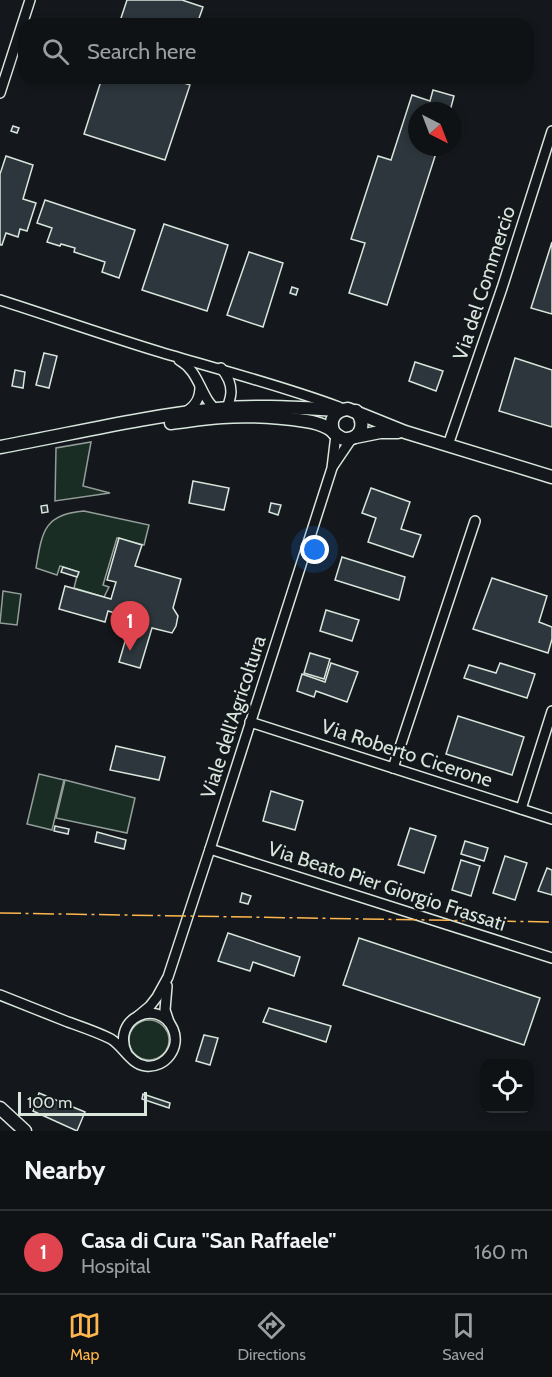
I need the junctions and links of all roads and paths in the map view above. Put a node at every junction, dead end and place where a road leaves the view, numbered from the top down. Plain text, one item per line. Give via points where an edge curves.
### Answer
1 (30, 0) edge
2 (24, 18) edge
3 (18, 37) edge
4 (0, 93) edge
5 (552, 131) edge
6 (0, 300) edge
7 (160, 352) junction
8 (221, 368) junction
9 (199, 381) junction
10 (347, 410) junction
11 (222, 411) junction
12 (180, 414) junction
13 (405, 432) junction
14 (335, 434) junction
15 (60, 437) junction
16 (353, 437) junction
17 (448, 444) junction
18 (0, 447) edge
19 (332, 468) junction
20 (552, 477) edge
21 (475, 521) dead end
22 (552, 711) edge
23 (250, 722) junction
24 (393, 768) junction
25 (521, 809) junction
26 (552, 819) edge
27 (210, 849) junction
28 (552, 958) edge
29 (168, 977) junction
30 (0, 995) edge
31 (138, 1016) junction
32 (169, 1022) junction
33 (124, 1032) junction
34 (101, 1035) junction
35 (127, 1054) junction
36 (0, 1108) edge
37 (25, 1131) edge

1 - 2 street
3 - 4 street
5 - 17 street, Via del Commercio
6 - 7 street
7 - 8 street
7 - 9 street via 188,366
8 - 10 street
8 - 11 street via 228,376 232,392 231,401
9 - 11 street via 208,401
9 - 12 street via 198,400
10 - 11 main road via 253,407
10 - 13 main road
10 - 14 main road via 334,416 331,424
10 - 16 main road via 362,424
11 - 12 main road
11 - 14 main road via 317,423
11 - 15 main road
12 - 15 main road
13 - 16 main road
13 - 17 main road
14 - 16 main road via 345,439
14 - 19 street, Viale dell'Agricoltura
15 - 18 main road
16 - 19 street, Viale dell'Agricoltura
17 - 20 main road
19 - 23 street, Viale dell'Agricoltura
21 - 24 street
22 - 25 street
23 - 24 street, Via Roberto Cicerone
23 - 27 street, Viale dell'Agricoltura
24 - 25 street, Via Roberto Cicerone
25 - 26 street, Via Roberto Cicerone
27 - 28 street, Via Beato Pier Giorgio Frassati
27 - 29 street, Viale dell'Agricoltura
29 - 31 street, Viale dell'Agricoltura via 157,998
29 - 32 street, Viale dell'Agricoltura via 165,1010
30 - 34 street
31 - 32 street via 155,1014
31 - 33 street, Viale dell'Agricoltura
32 - 35 street, Viale dell'Agricoltura via 175,1045 167,1059 146,1066
33 - 34 street
33 - 35 street
34 - 35 street
36 - 37 main road

